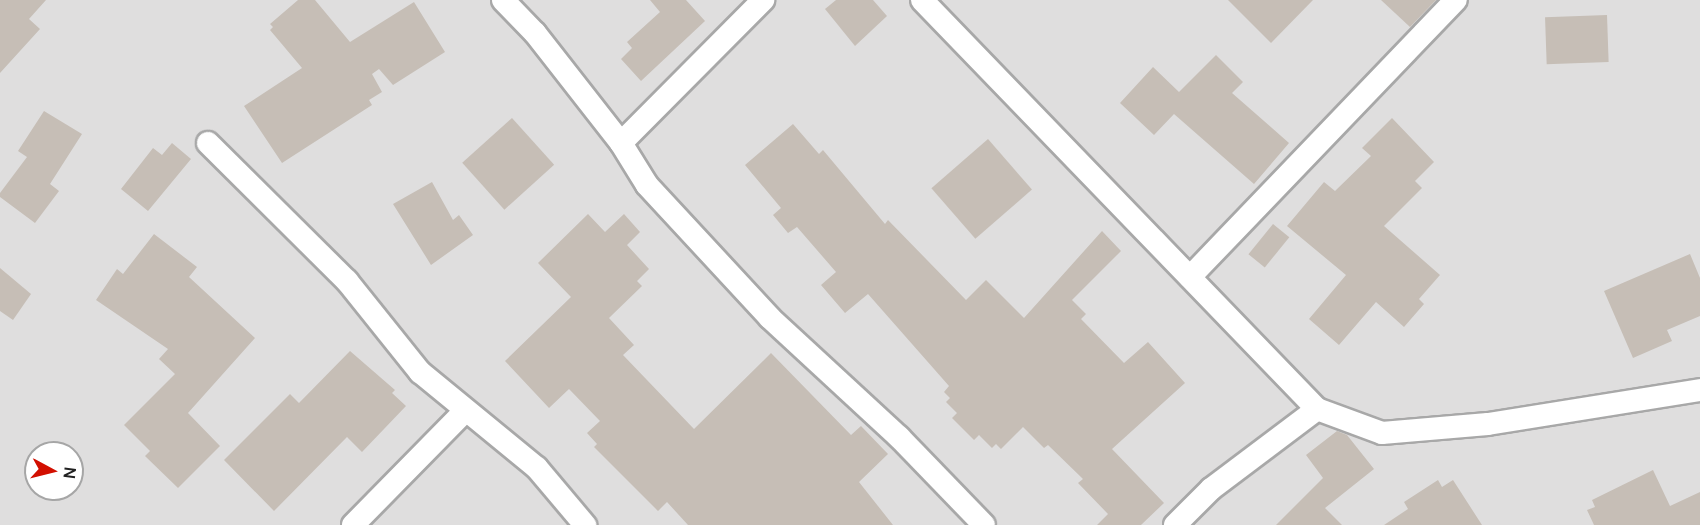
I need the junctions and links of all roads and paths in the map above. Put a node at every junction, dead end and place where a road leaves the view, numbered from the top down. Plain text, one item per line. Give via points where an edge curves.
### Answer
1 (503, 0) edge
2 (763, 0) edge
3 (922, 0) edge
4 (1456, 0) edge
5 (208, 143) dead end
6 (621, 143) junction
7 (1190, 278) junction
8 (1700, 390) edge
9 (1317, 409) junction
10 (464, 412) junction
11 (353, 525) edge
12 (585, 525) edge
13 (984, 525) edge
14 (1175, 525) edge

1 - 6 street via 535,33
2 - 6 street
3 - 7 street
4 - 7 street
5 - 10 street via 347,281 420,372
6 - 13 street via 647,185 770,318 899,437
7 - 9 street
8 - 9 street via 1488,424 1382,433
9 - 14 street via 1211,489
10 - 11 street
10 - 12 street via 537,468

